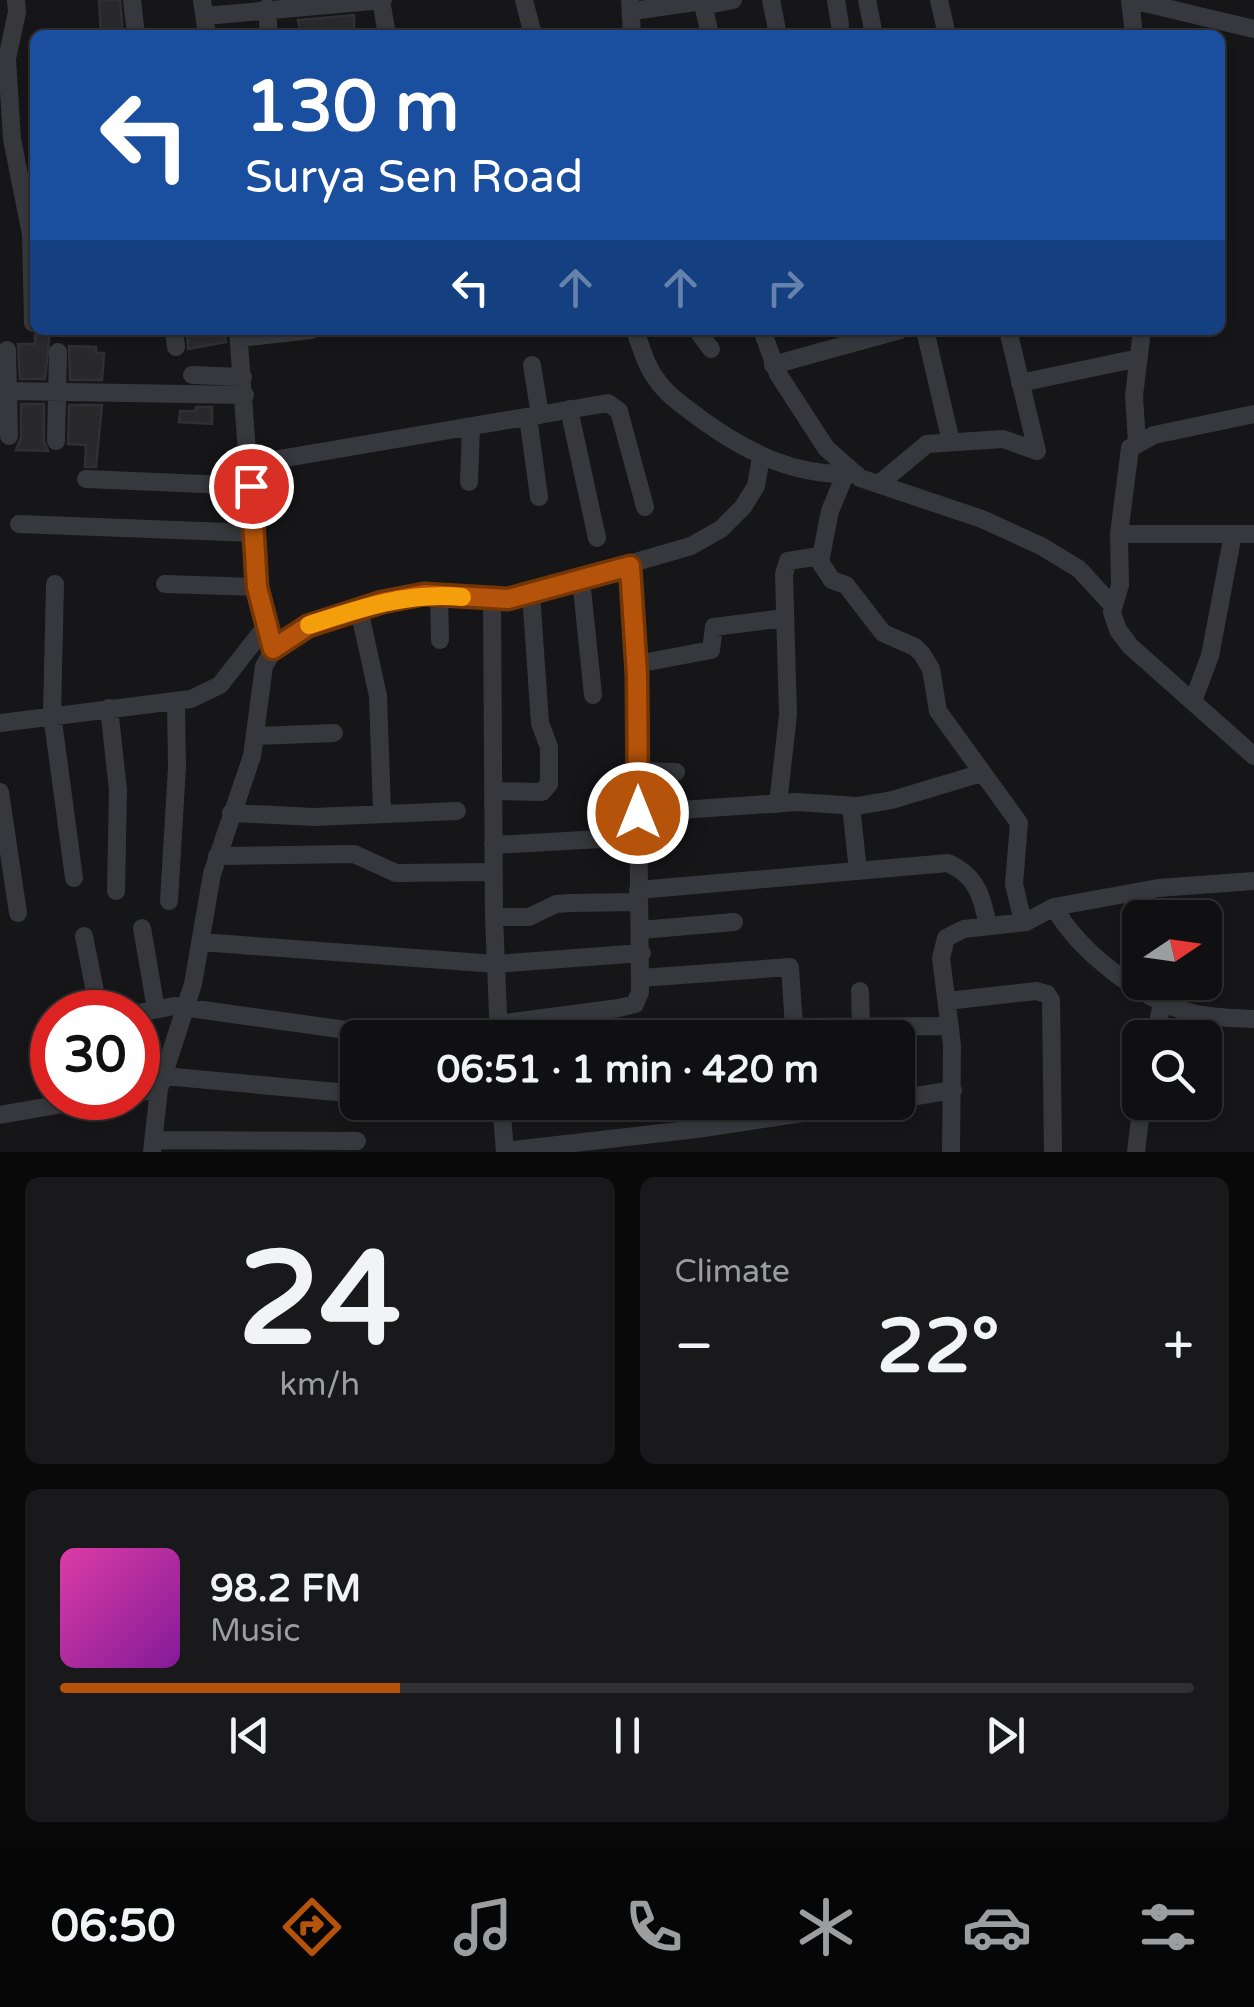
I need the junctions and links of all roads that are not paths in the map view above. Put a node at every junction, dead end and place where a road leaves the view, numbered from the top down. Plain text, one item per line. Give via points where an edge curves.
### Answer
1 (16, 0) edge
2 (132, 0) edge
3 (382, 0) edge
4 (524, 0) edge
5 (733, 0) edge
6 (771, 0) edge
7 (836, 0) edge
8 (868, 0) edge
9 (939, 0) edge
10 (1131, 0) edge
11 (702, 2) edge
12 (631, 5) edge
13 (267, 8) junction
14 (205, 17) edge
15 (840, 25) dead end
16 (1254, 29) edge
17 (135, 30) edge
18 (269, 30) edge
19 (386, 30) edge
20 (533, 30) edge
21 (632, 30) edge
22 (709, 30) edge
23 (777, 30) edge
24 (873, 30) edge
25 (945, 30) edge
26 (1134, 30) edge
27 (3, 59) edge
28 (30, 229) edge
29 (239, 335) edge
30 (637, 335) edge
31 (701, 335) edge
32 (764, 335) edge
33 (882, 335) edge
34 (927, 335) edge
35 (1009, 335) edge
36 (1142, 335) edge
37 (711, 349) dead end
38 (7, 350) dead end
39 (58, 352) dead end
40 (1140, 358) junction
41 (532, 365) dead end
42 (774, 365) junction
43 (192, 375) dead end
44 (1020, 383) junction
45 (244, 386) junction
46 (8, 390) junction
47 (57, 391) junction
48 (569, 410) junction
49 (1254, 414) edge
50 (534, 416) junction
51 (471, 427) junction
52 (8, 436) dead end
53 (56, 441) dead end
54 (952, 442) junction
55 (1137, 442) junction
56 (761, 458) junction
57 (250, 464) junction
58 (850, 474) junction
59 (86, 479) dead end
60 (469, 482) dead end
61 (879, 484) junction
62 (251, 486) junction
63 (539, 497) dead end
64 (645, 507) dead end
65 (19, 524) dead end
66 (254, 533) junction
67 (1120, 534) junction
68 (1232, 534) junction
69 (1254, 534) edge
70 (597, 538) dead end
71 (820, 556) junction
72 (630, 566) junction
73 (581, 579) junction
74 (55, 584) dead end
75 (165, 584) dead end
76 (257, 587) junction
77 (531, 594) junction
78 (439, 595) junction
79 (492, 600) junction
80 (1113, 606) junction
81 (359, 609) junction
82 (784, 618) junction
83 (266, 626) junction
84 (440, 640) dead end
85 (273, 649) junction
86 (637, 664) junction
87 (592, 694) dead end
88 (1193, 701) junction
89 (176, 702) junction
90 (109, 708) junction
91 (52, 714) junction
92 (0, 724) edge
93 (334, 733) dead end
94 (256, 736) junction
95 (1251, 745) edge
96 (638, 772) junction
97 (676, 772) dead end
98 (982, 772) junction
99 (494, 791) junction
100 (0, 792) edge
101 (778, 804) junction
102 (850, 806) junction
103 (382, 811) junction
104 (457, 811) dead end
105 (231, 813) junction
106 (638, 813) junction
107 (638, 836) junction
108 (493, 845) junction
109 (217, 856) junction
110 (858, 870) junction
111 (494, 872) junction
112 (74, 878) dead end
113 (1254, 881) edge
114 (116, 891) dead end
115 (638, 896) junction
116 (169, 901) dead end
117 (1054, 908) junction
118 (18, 913) dead end
119 (494, 918) junction
120 (734, 922) dead end
121 (1023, 922) junction
122 (988, 926) junction
123 (142, 928) dead end
124 (642, 930) junction
125 (84, 936) dead end
126 (201, 942) junction
127 (642, 954) junction
128 (496, 964) junction
129 (641, 978) junction
130 (95, 990) edge
131 (146, 990) edge
132 (860, 991) dead end
133 (947, 1000) junction
134 (1162, 1003) junction
135 (160, 1009) edge
136 (185, 1009) junction
137 (1254, 1019) edge
138 (498, 1020) edge
139 (557, 1020) edge
140 (794, 1020) edge
141 (862, 1020) edge
142 (1159, 1020) edge
143 (915, 1026) edge
144 (950, 1026) junction
145 (340, 1030) edge
146 (161, 1082) junction
147 (953, 1090) junction
148 (340, 1093) edge
149 (915, 1096) edge
150 (30, 1110) edge
151 (0, 1115) edge
152 (503, 1120) edge
153 (758, 1120) edge
154 (1140, 1120) edge
155 (357, 1141) dead end
156 (152, 1146) edge
157 (505, 1151) edge
158 (951, 1152) edge
159 (1053, 1152) edge
160 (1136, 1152) edge

1 - 27 street
2 - 17 street
3 - 13 street
3 - 19 street
4 - 20 street
5 - 11 street
6 - 23 street
7 - 15 street
8 - 24 street
9 - 25 street
10 - 16 street
10 - 26 street
11 - 12 street
11 - 22 street
12 - 21 street
13 - 14 street
13 - 18 street
27 - 28 street
29 - 45 street
30 - 56 street via 657,381 680,404
31 - 37 street
32 - 42 street
33 - 42 street
34 - 54 street
35 - 44 street
36 - 40 street
38 - 46 street
39 - 47 street
40 - 44 street
40 - 55 street
41 - 50 street
42 - 58 street
43 - 45 street
44 - 54 street via 1037,451 1004,439
45 - 47 street
45 - 57 street
46 - 47 street
46 - 52 street
47 - 53 street
48 - 50 street
48 - 64 street via 615,406
48 - 70 street
49 - 55 street
50 - 51 street
50 - 63 street
51 - 57 street
51 - 60 street
54 - 61 street via 927,444
55 - 67 street via 1126,460
56 - 58 street via 812,474
56 - 72 street via 750,496 721,529
57 - 62 street
58 - 61 street
58 - 71 street via 830,511
59 - 62 street
61 - 80 street via 1041,546 1079,569
62 - 66 street
65 - 66 street
66 - 76 street
67 - 68 street
67 - 80 street
68 - 69 street
68 - 88 street via 1210,656
71 - 82 street via 788,561
71 - 98 street via 832,580 846,585 883,633 922,654 938,711
72 - 73 street
72 - 86 street
73 - 77 street
73 - 87 street
74 - 91 street
75 - 76 street
76 - 83 street
77 - 79 street
77 - 99 street via 549,784 542,792
78 - 79 street
78 - 81 street
78 - 84 street
79 - 99 street
80 - 88 street via 1123,637
81 - 85 street via 308,626
81 - 103 street via 378,696
82 - 86 street via 714,627 711,650
82 - 101 street via 788,731
83 - 85 street
83 - 89 street via 220,685
85 - 94 street via 264,666
86 - 96 street
88 - 95 street
89 - 90 street
89 - 116 street
90 - 91 street
90 - 114 street via 118,790
91 - 92 street
91 - 112 street
93 - 94 street
94 - 105 street
96 - 97 street
96 - 106 street
98 - 102 street
98 - 121 street via 1019,823 1014,884
99 - 108 street
100 - 118 street
101 - 102 street
101 - 106 street
102 - 110 street
103 - 104 street
103 - 105 street via 314,817
105 - 109 street
106 - 107 street
107 - 108 street
107 - 115 street
108 - 111 street
109 - 111 street via 354,854 396,873
109 - 126 street
110 - 115 street
110 - 122 street via 948,862 977,885
111 - 119 street
113 - 117 street via 1158,888
115 - 119 street
115 - 124 street
117 - 121 street
117 - 134 street via 1078,943
119 - 128 street
120 - 124 street
121 - 122 street
122 - 133 street via 959,930 944,941
123 - 131 street
124 - 127 street
125 - 130 street
126 - 128 street
126 - 136 street
127 - 128 street
127 - 129 street
128 - 138 street
129 - 139 street via 635,1004
129 - 140 street via 790,966
132 - 141 street
133 - 144 street
133 - 159 street via 1047,994
134 - 137 street via 1196,1014
134 - 142 street
135 - 136 street
136 - 145 street
136 - 146 street
143 - 144 street
144 - 147 street
146 - 148 street
146 - 156 street
147 - 149 street
147 - 158 street
150 - 151 street
152 - 157 street
153 - 157 street
154 - 160 street
155 - 156 street

